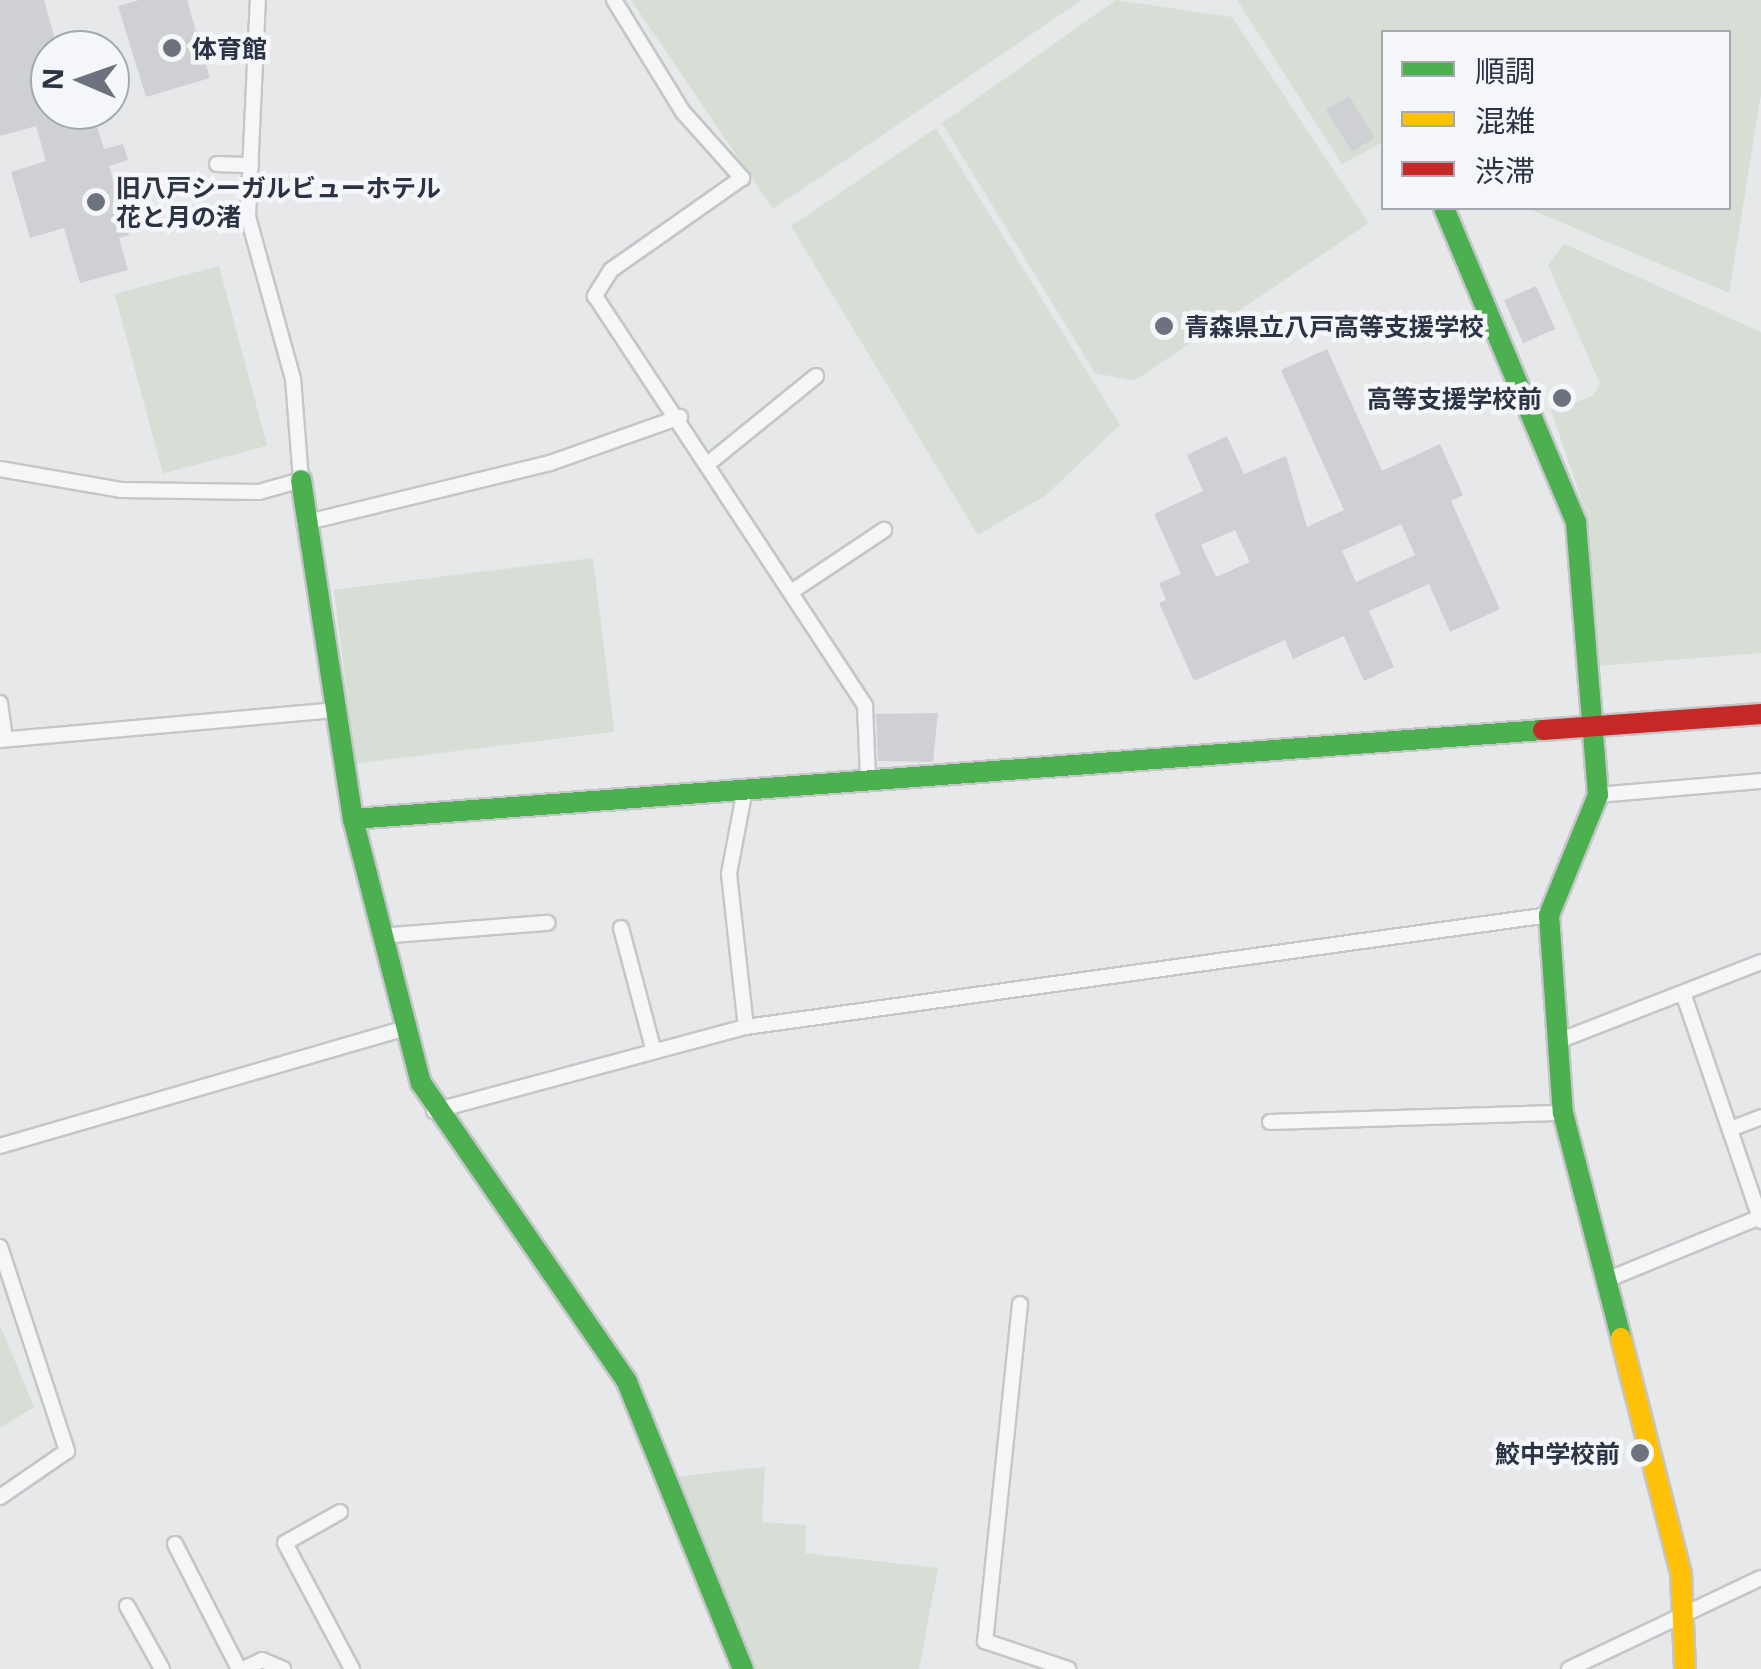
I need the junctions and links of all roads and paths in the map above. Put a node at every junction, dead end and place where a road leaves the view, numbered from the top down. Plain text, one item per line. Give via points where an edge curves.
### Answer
1 (258, 0) edge
2 (614, 0) edge
3 (217, 164) dead end
4 (251, 165) junction
5 (1445, 210) edge
6 (816, 376) dead end
7 (680, 418) junction
8 (709, 463) junction
9 (0, 468) edge
10 (302, 480) junction
11 (304, 523) junction
12 (884, 530) dead end
13 (792, 592) junction
14 (0, 704) edge
15 (335, 710) junction
16 (1761, 714) edge
17 (1588, 729) junction
18 (2, 740) edge
19 (868, 779) junction
20 (1761, 781) edge
21 (745, 788) junction
22 (1598, 795) junction
23 (353, 819) junction
24 (1550, 915) junction
25 (547, 923) dead end
26 (620, 928) dead end
27 (380, 936) junction
28 (1761, 962) edge
29 (1683, 992) junction
30 (746, 1027) junction
31 (404, 1028) junction
32 (1556, 1042) junction
33 (652, 1048) junction
34 (434, 1111) junction
35 (1563, 1113) junction
36 (1761, 1117) edge
37 (1270, 1122) dead end
38 (1733, 1128) junction
39 (0, 1146) edge
40 (1760, 1219) edge
41 (0, 1247) edge
42 (1606, 1280) junction
43 (1020, 1304) dead end
44 (0, 1497) edge
45 (340, 1512) dead end
46 (175, 1544) dead end
47 (1761, 1578) edge
48 (126, 1606) dead end
49 (1685, 1613) junction
50 (162, 1669) edge
51 (241, 1669) edge
52 (283, 1669) edge
53 (352, 1669) edge
54 (743, 1669) edge
55 (1068, 1669) edge
56 (1569, 1669) edge
57 (1685, 1669) edge

1 - 4 street
2 - 7 street via 684,112 742,178 610,270 595,296
3 - 4 street
4 - 10 street via 248,217 293,379
5 - 17 street via 1564,477 1576,522
6 - 8 street
7 - 8 street
7 - 11 street via 550,463
8 - 13 street
9 - 10 street via 122,490 259,492
10 - 11 street
11 - 15 street
12 - 13 street
13 - 19 street via 864,706
14 - 18 street
15 - 18 street
15 - 23 street
16 - 17 street
17 - 19 street
17 - 22 street
19 - 21 street
20 - 22 street
21 - 23 street
21 - 30 street via 729,874
22 - 24 street
23 - 27 street
24 - 30 street
24 - 32 street
25 - 27 street
26 - 33 street
27 - 31 street
28 - 29 street
29 - 32 street
29 - 38 street
30 - 33 street
31 - 34 street
31 - 39 street
32 - 35 street
33 - 34 street
34 - 54 street via 627,1382
35 - 37 street
35 - 42 street
36 - 38 street
38 - 40 street
40 - 42 street
41 - 44 street via 67,1452
42 - 49 street
43 - 55 street via 985,1640
45 - 53 street via 285,1543
46 - 51 street
47 - 49 street
48 - 50 street
49 - 56 street
49 - 57 street
51 - 52 street via 262,1660

